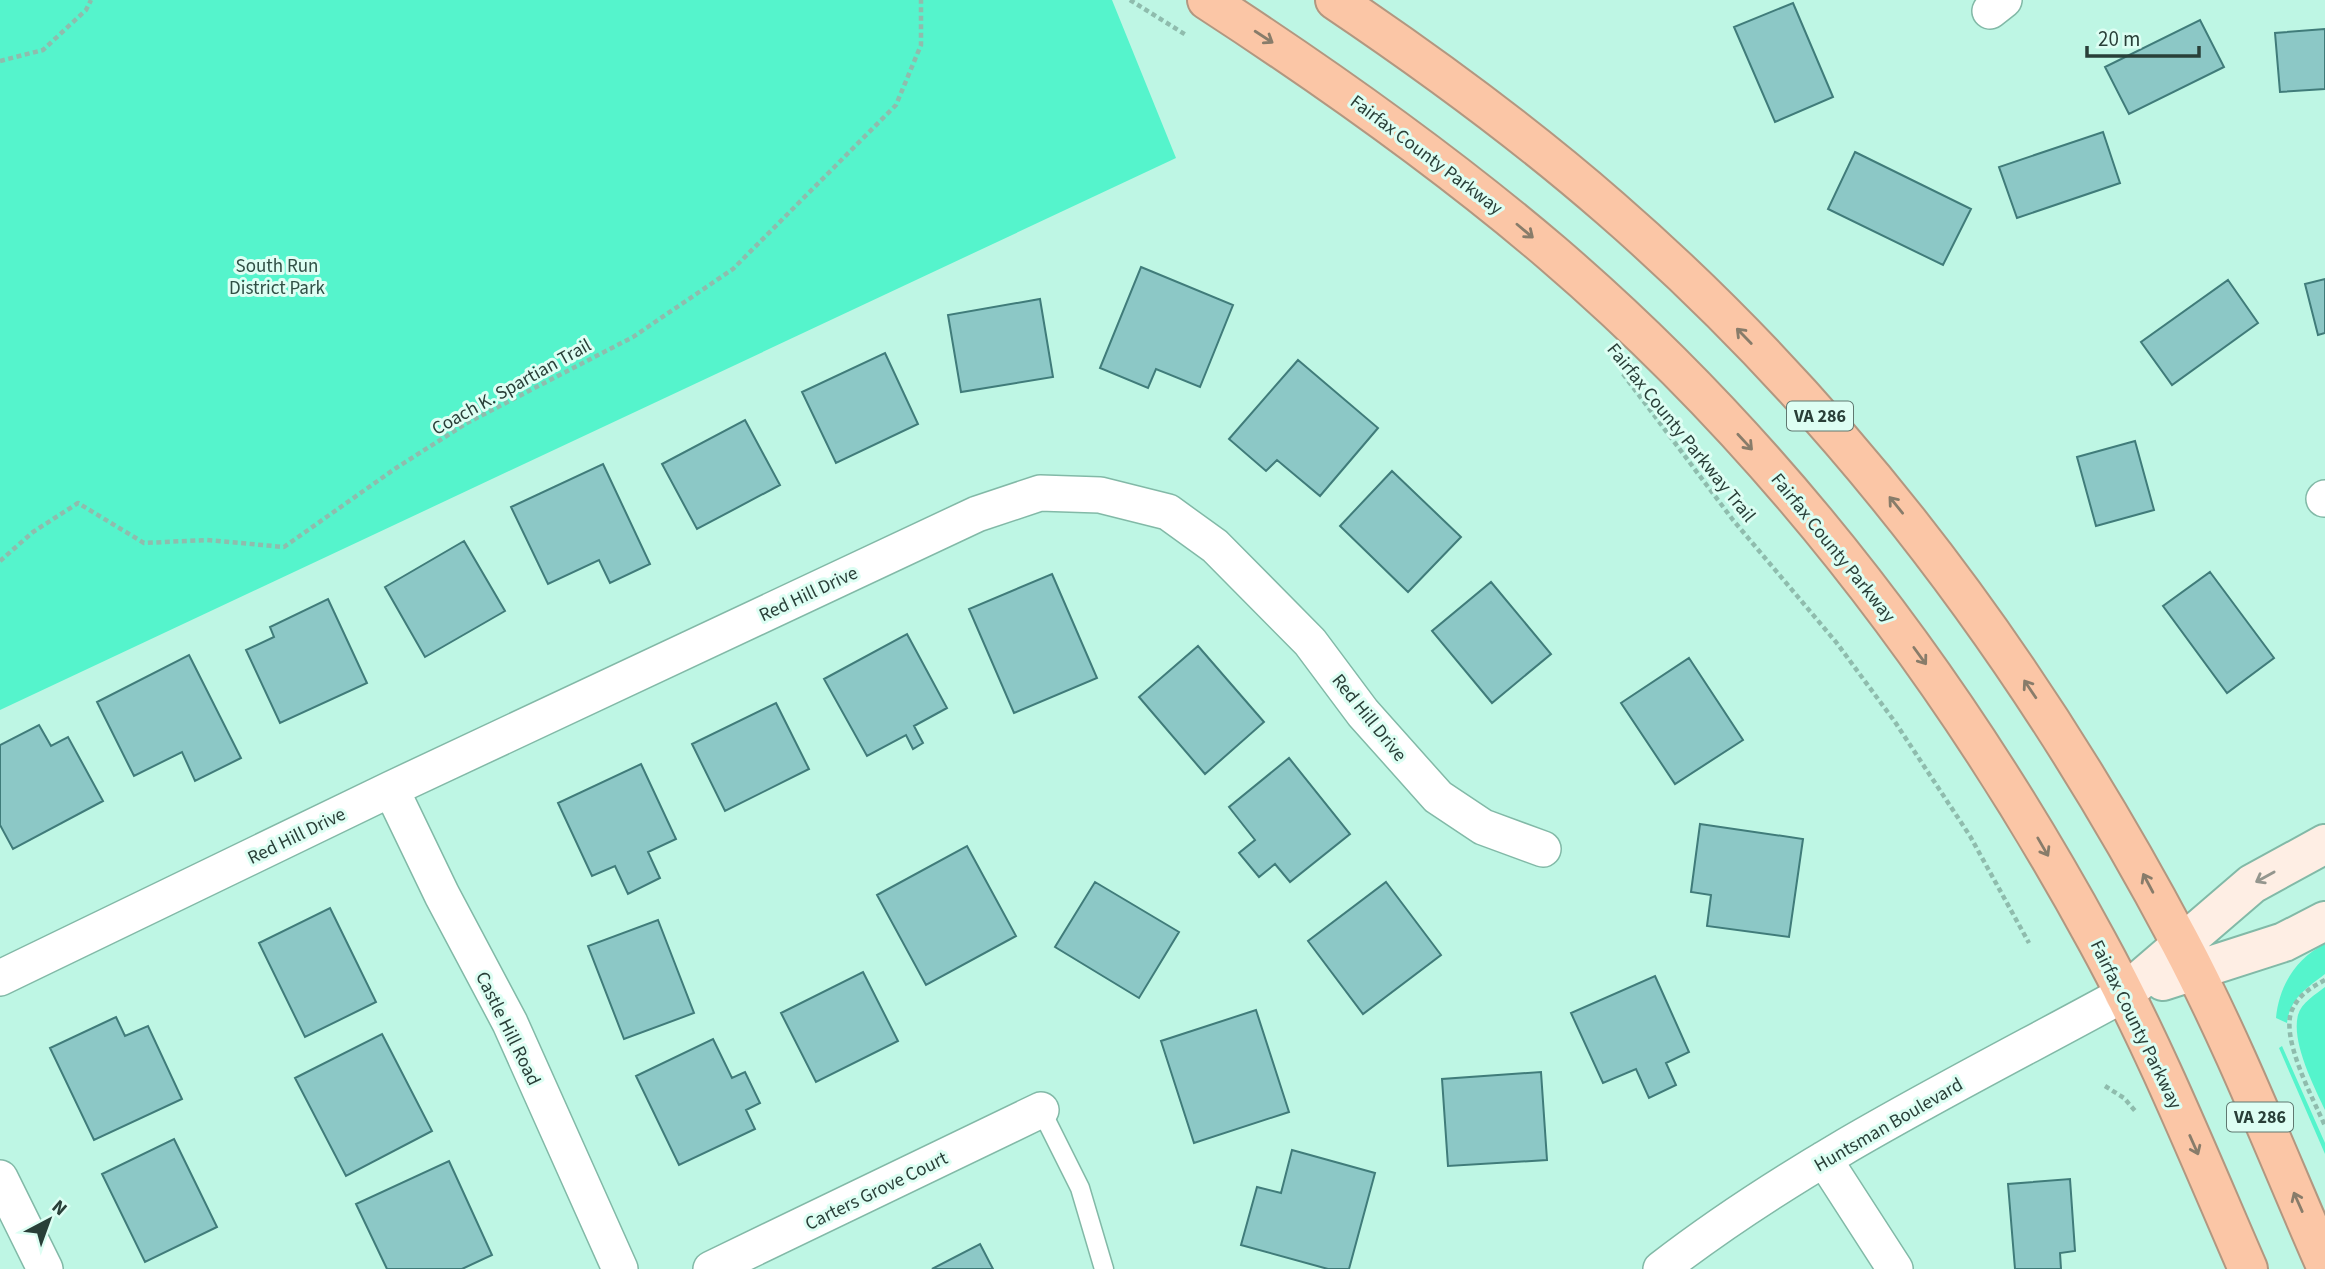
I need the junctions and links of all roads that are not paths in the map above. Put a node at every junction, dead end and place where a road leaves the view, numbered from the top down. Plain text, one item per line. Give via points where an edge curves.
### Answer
1 (1207, 0) edge
2 (1335, 0) edge
3 (391, 789) junction
4 (2325, 844) edge
5 (1544, 849) dead end
6 (2325, 921) edge
7 (2188, 957) junction
8 (0, 978) edge
9 (2124, 994) junction
10 (1041, 1110) joint
11 (1824, 1159) junction
12 (0, 1178) edge
13 (2325, 1264) edge
14 (45, 1269) edge
15 (620, 1269) edge
16 (710, 1269) edge
17 (1104, 1269) edge
18 (1661, 1269) edge
19 (1895, 1269) edge
20 (2248, 1269) edge

1 -> 9 highway, Fairfax County Parkway via 1390,123 1501,210 1606,301 1743,440 1839,548 1943,687 2027,818
7 -> 2 highway, VA 286 via 2096,793 2005,652 1919,534 1824,421 1721,312 1609,207 1493,113
3 - 5 street, Red Hill Drive via 977,514 1040,493 1100,495 1168,512 1215,546 1310,642 1363,713 1438,797 1483,827
3 - 8 street, Red Hill Drive
3 - 15 street, Castle Hill Road via 510,1023
4 -> 7 street, Huntsman Boulevard via 2252,884
6 - 7 street, Huntsman Boulevard via 2284,942
7 - 9 street, Huntsman Boulevard
13 -> 7 highway, VA 286
9 - 11 street, Huntsman Boulevard
9 -> 20 highway, Fairfax County Parkway
10 - 16 street, Carters Grove Court
10 - 17 lane via 1080,1188
11 - 18 street, Huntsman Boulevard via 1723,1221
11 - 19 street
12 - 14 street

